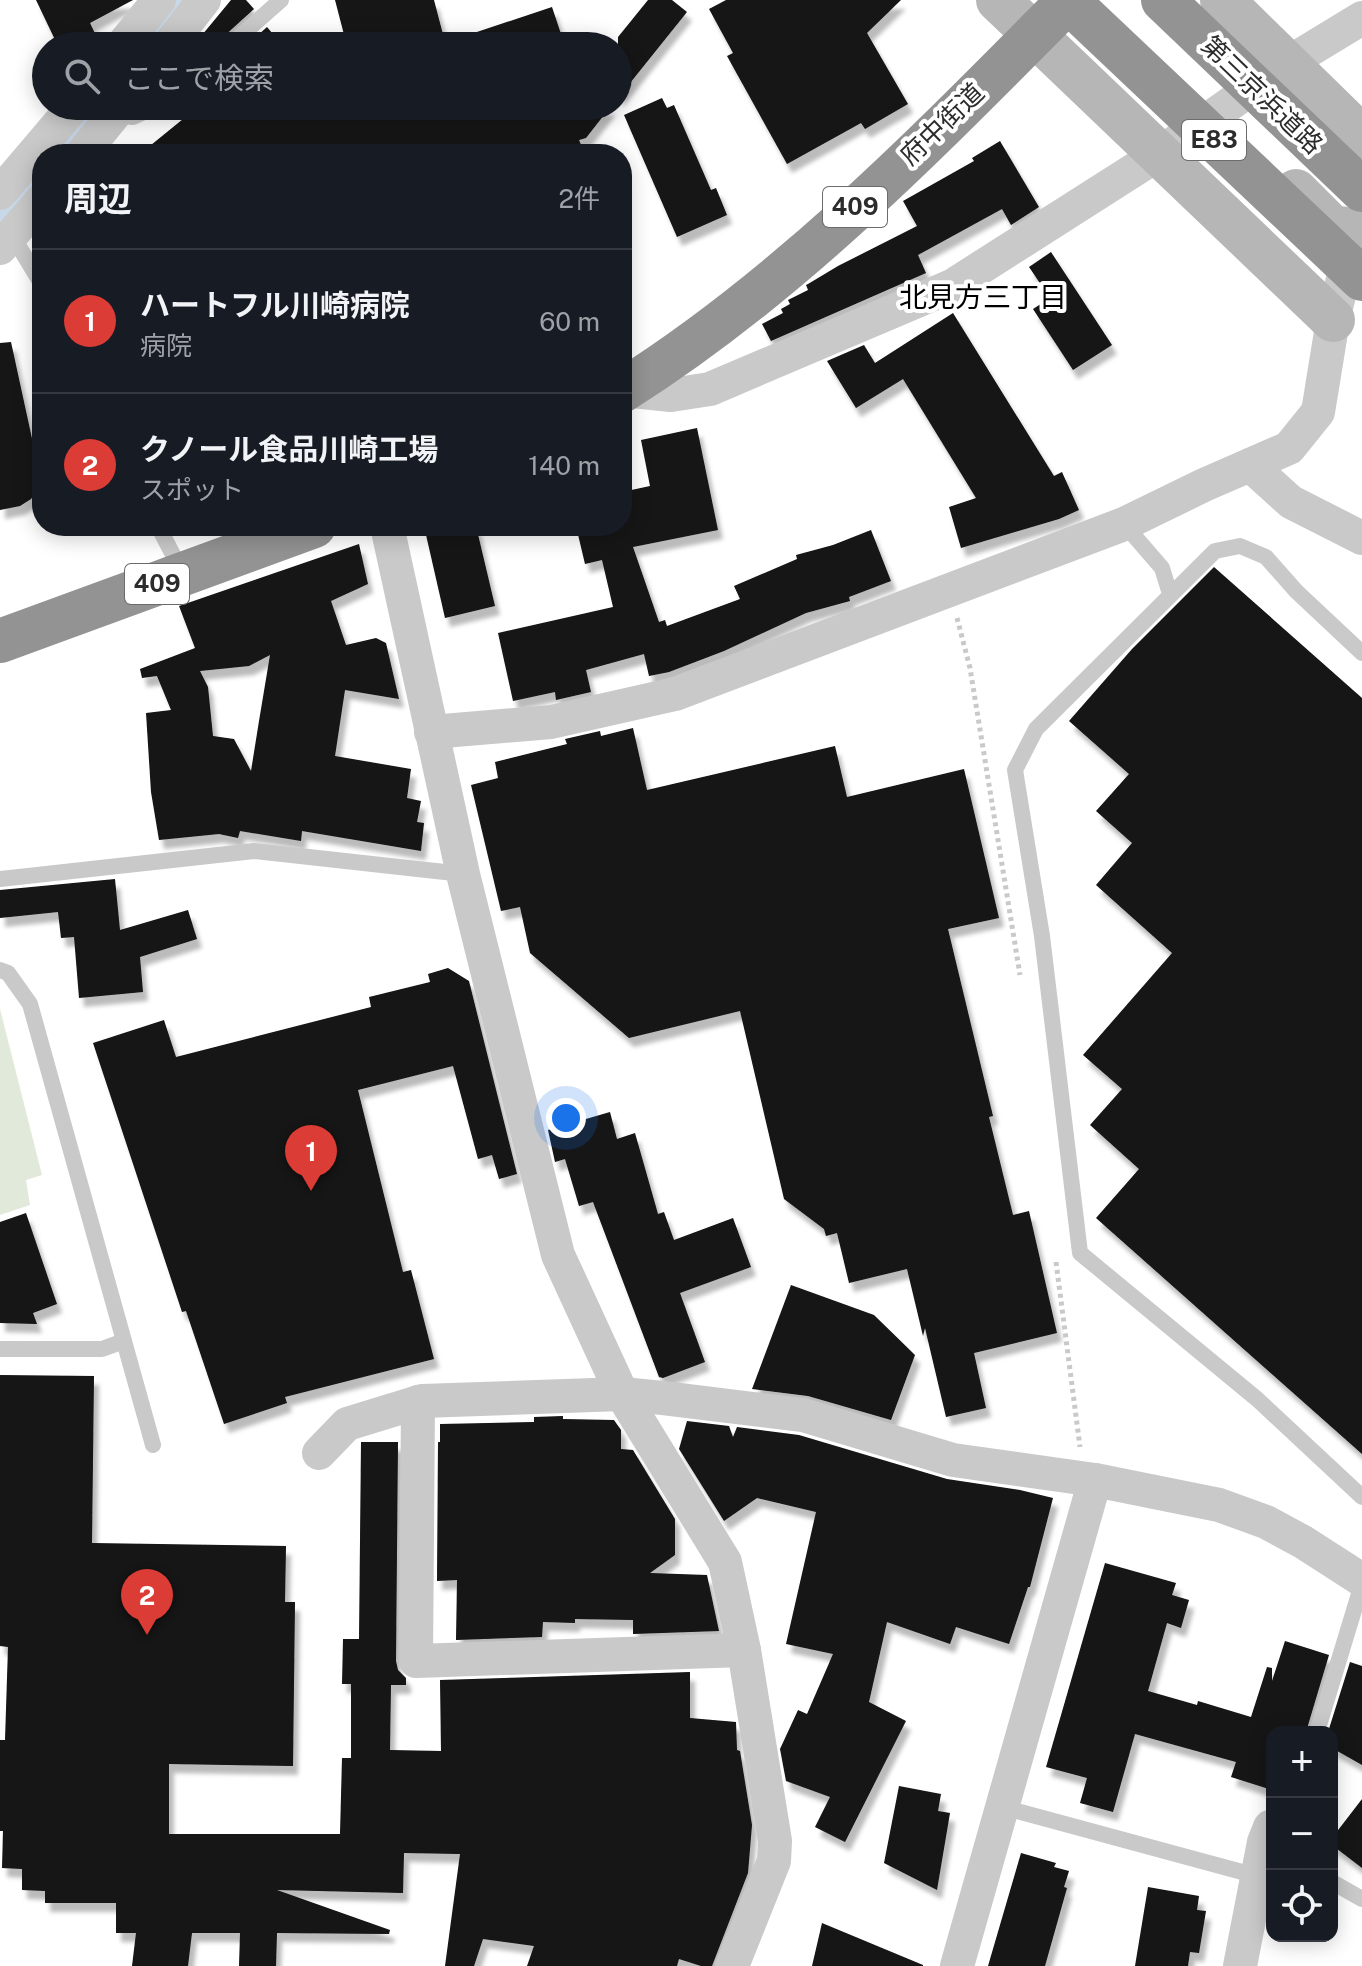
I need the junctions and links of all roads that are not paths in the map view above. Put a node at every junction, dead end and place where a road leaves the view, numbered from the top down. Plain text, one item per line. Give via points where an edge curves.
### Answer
1 (159, 0) edge
2 (204, 0) edge
3 (281, 0) edge
4 (998, 0) edge
5 (1068, 0) edge
6 (1097, 0) edge
7 (1143, 0) edge
8 (1163, 0) edge
9 (1222, 0) edge
10 (1362, 18) edge
11 (133, 32) edge
12 (179, 32) edge
13 (245, 32) edge
14 (1034, 35) junction
15 (1288, 63) junction
16 (1231, 103) junction
17 (62, 120) edge
18 (109, 120) edge
19 (1362, 137) edge
20 (42, 144) edge
21 (90, 144) edge
22 (1159, 154) junction
23 (32, 155) edge
24 (0, 193) edge
25 (1360, 209) edge
26 (32, 210) edge
27 (4, 239) edge
28 (32, 273) edge
29 (1362, 279) edge
30 (1333, 320) junction
31 (632, 384) edge
32 (632, 391) edge
33 (1250, 465) junction
34 (1124, 524) junction
35 (163, 536) edge
36 (287, 536) edge
37 (389, 536) edge
38 (1362, 538) edge
39 (183, 575) junction
40 (1170, 594) junction
41 (0, 641) edge
42 (1362, 653) edge
43 (431, 732) junction
44 (463, 874) junction
45 (0, 879) edge
46 (0, 970) edge
47 (124, 1341) junction
48 (0, 1349) edge
49 (622, 1394) junction
50 (418, 1402) junction
51 (153, 1445) dead end
52 (319, 1453) dead end
53 (1090, 1479) junction
54 (1362, 1497) edge
55 (1362, 1582) edge
56 (744, 1650) junction
57 (1319, 1726) edge
58 (1002, 1807) junction
59 (1266, 1844) edge
60 (1266, 1849) edge
61 (1338, 1885) edge
62 (1362, 1899) edge
63 (732, 1966) edge
64 (957, 1966) edge
65 (1240, 1966) edge

1 - 11 street
2 - 12 street
3 - 13 lane
4 - 14 street
5 - 14 highway, 府中街道 / 409
5 - 29 highway, E83, bridge
6 - 16 street
7 - 16 street
8 - 25 highway, 第三京浜道路 / E83, bridge
9 - 15 street
10 - 15 street
14 - 22 street
14 - 31 highway, 府中街道 / 409 via 771,284
15 - 16 street
15 - 19 street
16 - 22 street
16 - 25 street via 1332,177
17 - 20 street
18 - 21 street
22 - 30 street
22 - 32 street via 952,286 710,389 671,395
23 - 24 street
25 - 30 street
26 - 27 street
27 - 28 lane
30 - 33 street via 1318,412 1289,448
33 - 34 street
33 - 38 street via 1291,502
34 - 40 lane via 1162,568
34 - 43 street via 675,694 551,722
35 - 39 lane
36 - 39 highway, 409
37 - 43 street
39 - 41 highway, 409
40 - 42 lane via 1215,551 1240,546 1266,557
40 - 54 lane via 1036,729 1015,770 1042,936 1080,1253 1257,1399
43 - 44 street
44 - 45 lane via 254,851
44 - 49 street via 558,1255
46 - 47 lane via 8,973 30,1004
47 - 48 lane via 102,1349
47 - 51 lane
49 - 50 street
49 - 53 street via 803,1415 953,1460
49 - 56 street via 725,1562
50 - 52 street via 347,1424
50 - 56 street via 416,1661
53 - 55 street via 1219,1505 1266,1522
53 - 58 street
55 - 57 lane
56 - 63 street via 775,1841 774,1861
58 - 59 lane
58 - 64 street
60 - 65 street
61 - 62 lane

